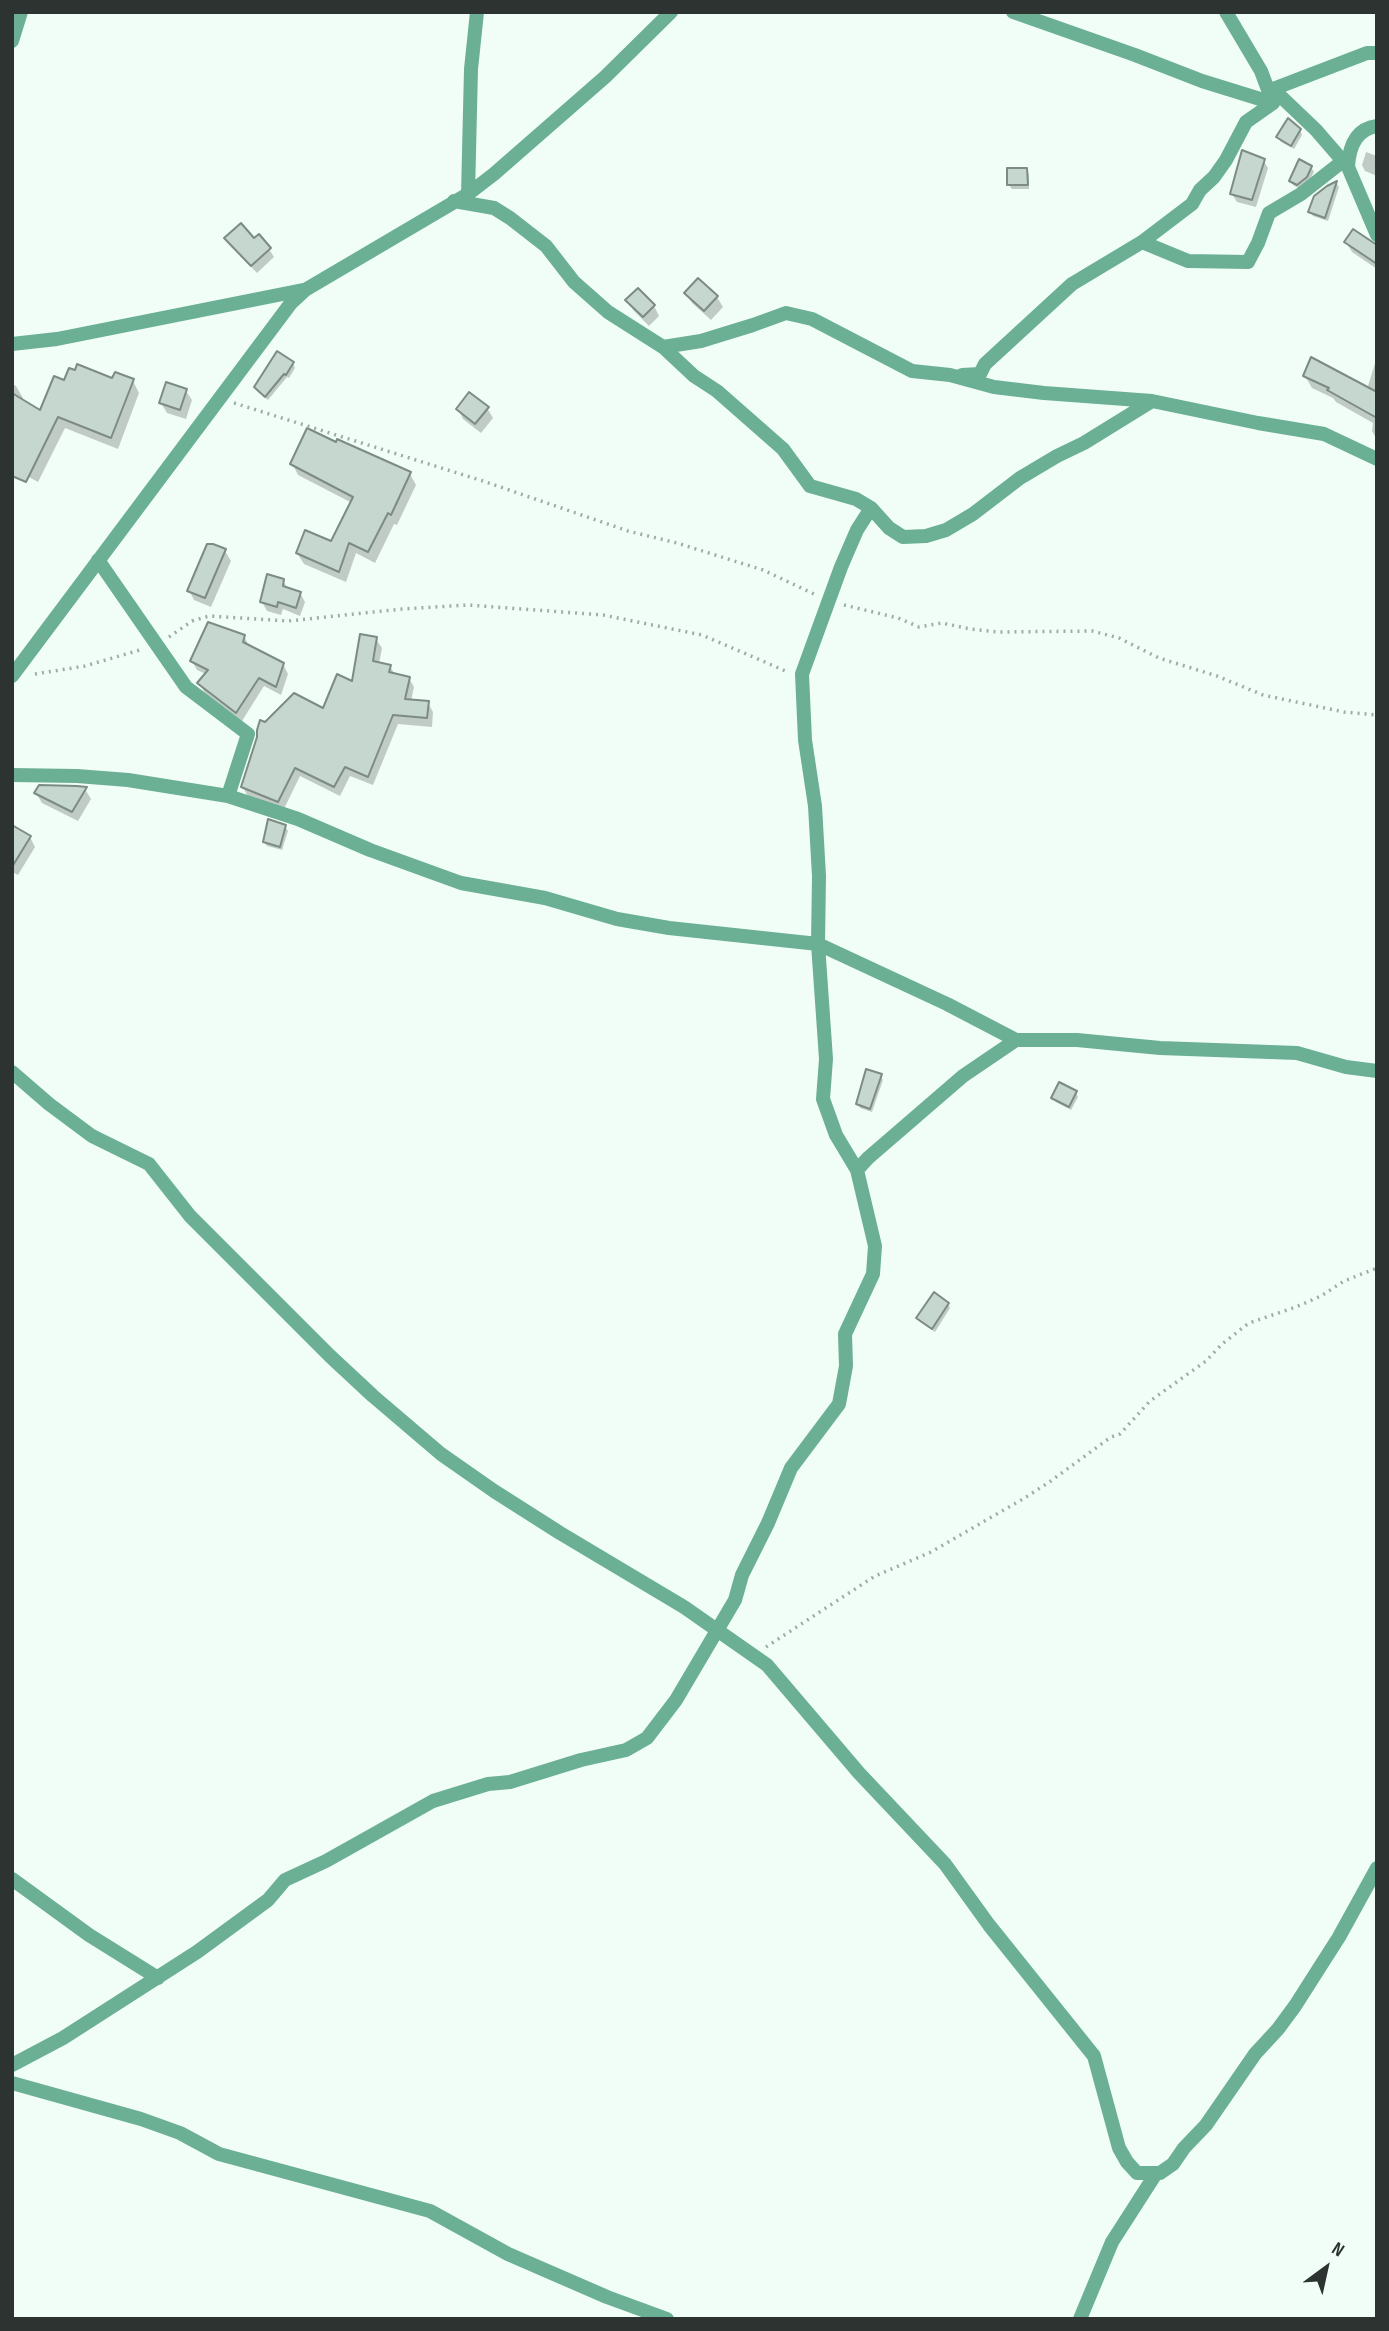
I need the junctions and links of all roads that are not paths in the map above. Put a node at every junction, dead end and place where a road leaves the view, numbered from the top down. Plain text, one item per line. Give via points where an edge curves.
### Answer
1 (21, 12) edge
2 (477, 12) edge
3 (671, 12) edge
4 (1013, 12) edge
5 (1226, 12) edge
6 (12, 41) edge
7 (1377, 52) edge
8 (1273, 96) junction
9 (1377, 126) edge
10 (1346, 164) junction
11 (468, 194) junction
12 (454, 201) junction
13 (1377, 235) edge
14 (1142, 242) junction
15 (304, 290) junction
16 (12, 344) edge
17 (663, 347) junction
18 (950, 375) junction
19 (1152, 401) junction
20 (1377, 459) edge
21 (871, 508) junction
22 (98, 560) junction
23 (18, 676) edge
24 (12, 775) edge
25 (228, 796) junction
26 (818, 944) junction
27 (1016, 1040) junction
28 (1377, 1071) edge
29 (12, 1072) edge
30 (857, 1170) junction
31 (717, 1631) junction
32 (1377, 1868) edge
33 (12, 1879) edge
34 (158, 1979) junction
35 (12, 2065) edge
36 (12, 2083) edge
37 (1155, 2175) junction
38 (667, 2319) edge
39 (1080, 2319) edge

1 - 6 street
2 - 11 street
3 - 11 street via 529,146
4 - 8 street via 1202,81
5 - 8 street
7 - 8 street
8 - 10 street via 1316,130
8 - 14 street via 1247,122 1226,160 1192,204
9 - 10 street via 1361,132
10 - 13 street
10 - 14 street via 1269,213 1248,262 1188,261
11 - 12 street
12 - 15 street
12 - 17 street via 494,208 510,218 546,246 574,282 608,312
14 - 18 street via 1072,284 985,364 980,374
15 - 16 street via 71,337
15 - 22 street via 267,332
17 - 18 street via 701,341 786,313 812,319 912,371
17 - 21 street via 783,449 810,486 840,493
18 - 19 street via 994,387
19 - 20 street via 1324,434
19 - 21 street via 1020,478 946,530 903,537
21 - 26 street via 841,567 802,674 819,876
22 - 23 street
22 - 25 street via 186,687 248,734
24 - 25 street via 128,780
25 - 26 street via 461,883 669,928
26 - 27 street
26 - 30 street via 826,1045 823,1099 836,1135
27 - 28 street via 1297,1053
27 - 30 street via 963,1076
29 - 31 street via 92,1136 149,1164 190,1216 330,1356 441,1454
30 - 31 street via 875,1246 873,1274 845,1334 846,1366 839,1404 791,1468 735,1600
31 - 34 street via 647,1738 626,1750 433,1801 285,1880 268,1900
31 - 37 street via 767,1665 945,1864 1094,2056 1126,2162 1137,2173
32 - 37 street via 1289,2014 1206,2125 1173,2164
33 - 34 street
34 - 35 street
36 - 38 street via 141,2119 219,2154 430,2211 508,2254
37 - 39 street via 1112,2242

